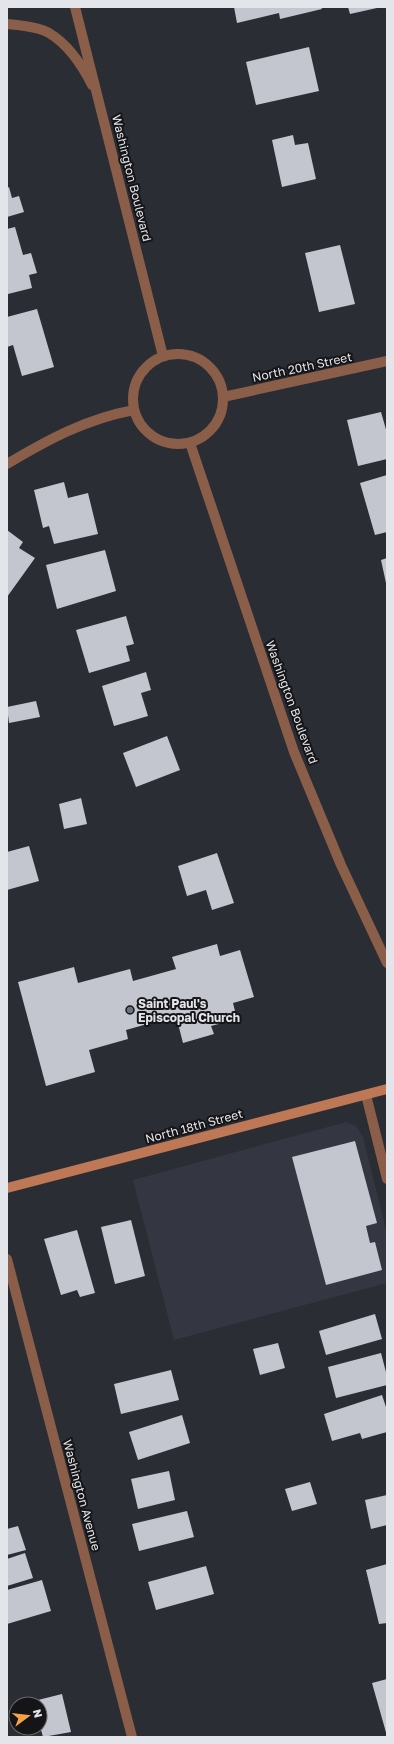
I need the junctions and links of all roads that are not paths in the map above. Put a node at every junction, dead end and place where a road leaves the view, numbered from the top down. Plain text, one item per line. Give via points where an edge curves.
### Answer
1 (75, 7) edge
2 (7, 24) edge
3 (100, 100) junction
4 (163, 356) junction
5 (387, 361) edge
6 (223, 397) junction
7 (134, 410) junction
8 (190, 443) junction
9 (7, 464) edge
10 (387, 963) edge
11 (387, 1089) edge
12 (366, 1095) junction
13 (387, 1179) edge
14 (7, 1188) edge
15 (7, 1259) edge
16 (132, 1737) edge

1 - 3 street, Washington Boulevard
2 - 3 street via 48,32 82,65
3 - 4 street, Washington Boulevard
4 - 6 street via 190,355 203,361 214,371
4 - 7 street via 151,362 141,372 135,384
5 - 6 street, North 20th Street
6 - 8 street via 220,417 214,426
7 - 8 street via 138,421 155,438 166,443
7 - 9 street via 78,426 43,442
8 - 10 street, Washington Boulevard via 294,752 341,865
11 - 12 main road, North 18th Street
12 - 13 street
12 - 14 main road, North 18th Street
15 - 16 street, Washington Avenue

